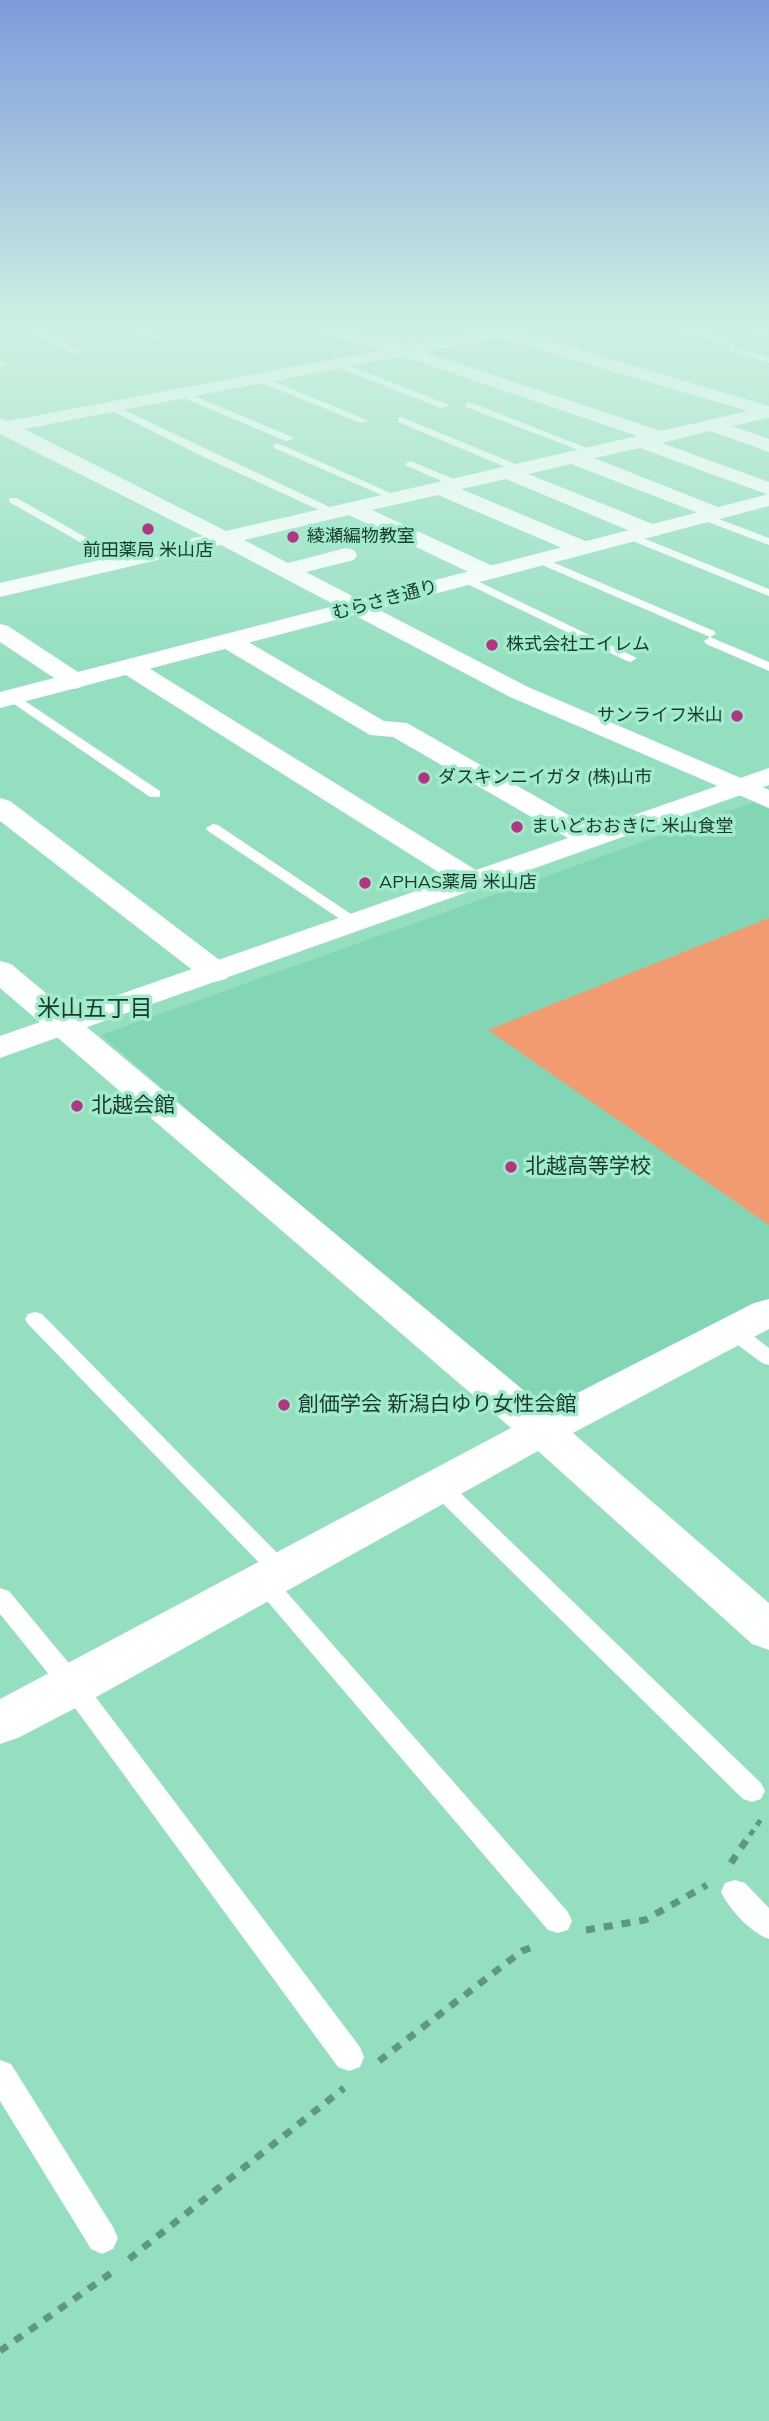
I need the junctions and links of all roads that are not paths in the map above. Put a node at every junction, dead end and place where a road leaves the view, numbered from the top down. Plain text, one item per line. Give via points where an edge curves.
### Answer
1 (22, 437) edge
2 (172, 437) edge
3 (284, 437) edge
4 (438, 437) edge
5 (541, 437) edge
6 (644, 437) edge
7 (659, 437) edge
8 (744, 437) edge
9 (289, 439) dead end
10 (650, 439) junction
11 (277, 446) dead end
12 (769, 446) edge
13 (582, 455) junction
14 (410, 464) dead end
15 (513, 471) junction
16 (449, 486) junction
17 (769, 497) edge
18 (397, 498) junction
19 (13, 500) dead end
20 (343, 511) junction
21 (710, 515) junction
22 (640, 533) junction
23 (222, 539) junction
24 (769, 542) edge
25 (583, 548) junction
26 (346, 555) dead end
27 (540, 560) junction
28 (123, 562) junction
29 (285, 570) junction
30 (489, 573) junction
31 (465, 579) junction
32 (6, 584) edge
33 (769, 593) edge
34 (358, 607) junction
35 (0, 631) edge
36 (229, 641) junction
37 (631, 658) dead end
38 (130, 667) junction
39 (769, 667) edge
40 (75, 681) junction
41 (7, 699) edge
42 (755, 781) edge
43 (155, 794) dead end
44 (769, 800) edge
45 (0, 807) edge
46 (214, 828) dead end
47 (590, 839) junction
48 (473, 881) junction
49 (355, 922) junction
50 (0, 971) edge
51 (215, 972) junction
52 (65, 1025) junction
53 (0, 1048) edge
54 (769, 1312) edge
55 (35, 1319) dead end
56 (733, 1331) junction
57 (769, 1358) edge
58 (542, 1430) junction
59 (439, 1486) junction
60 (273, 1577) junction
61 (0, 1597) edge
62 (769, 1631) edge
63 (73, 1686) junction
64 (0, 1723) edge
65 (761, 1800) edge
66 (725, 1880) road end
67 (769, 1927) edge
68 (561, 1931) road end
69 (359, 2067) road end
70 (0, 2074) edge
71 (102, 2238) dead end

1 - 23 street
2 - 20 lane
3 - 9 lane
4 - 15 lane
5 - 13 lane
6 - 10 street
7 - 10 street
8 - 12 street
10 - 13 street
10 - 17 street
11 - 18 lane
13 - 15 street
13 - 21 street
14 - 16 lane
15 - 16 street
15 - 22 street
16 - 18 street
16 - 25 street
17 - 21 street, むらさき通り
18 - 20 street
19 - 28 lane
20 - 23 street
20 - 30 street
21 - 22 street, むらさき通り
21 - 24 lane
22 - 25 street, むらさき通り
22 - 33 lane
23 - 28 street
23 - 29 street
25 - 27 street, むらさき通り
26 - 29 street
27 - 30 street, むらさき通り
27 - 39 lane
28 - 32 street
29 - 34 street
30 - 31 street, むらさき通り
31 - 34 street, むらさき通り
31 - 37 lane
34 - 36 street, むらさき通り
34 - 42 street via 519,692
35 - 40 street
36 - 38 street, むらさき通り
36 - 47 street via 379,729 398,729
38 - 40 street, むらさき通り
38 - 48 street
40 - 41 street, むらさき通り
41 - 43 lane
42 - 44 street
42 - 47 street
45 - 51 street
46 - 49 lane
47 - 48 street
48 - 49 street
49 - 51 street
50 - 52 street
51 - 52 street
52 - 53 street
52 - 58 street
54 - 56 street
55 - 60 lane
56 - 57 lane
56 - 58 street
58 - 59 street
58 - 62 street
59 - 60 street
59 - 65 lane
60 - 63 street
60 - 68 lane
61 - 63 lane
63 - 64 street
63 - 69 lane
66 - 67 lane
70 - 71 lane

